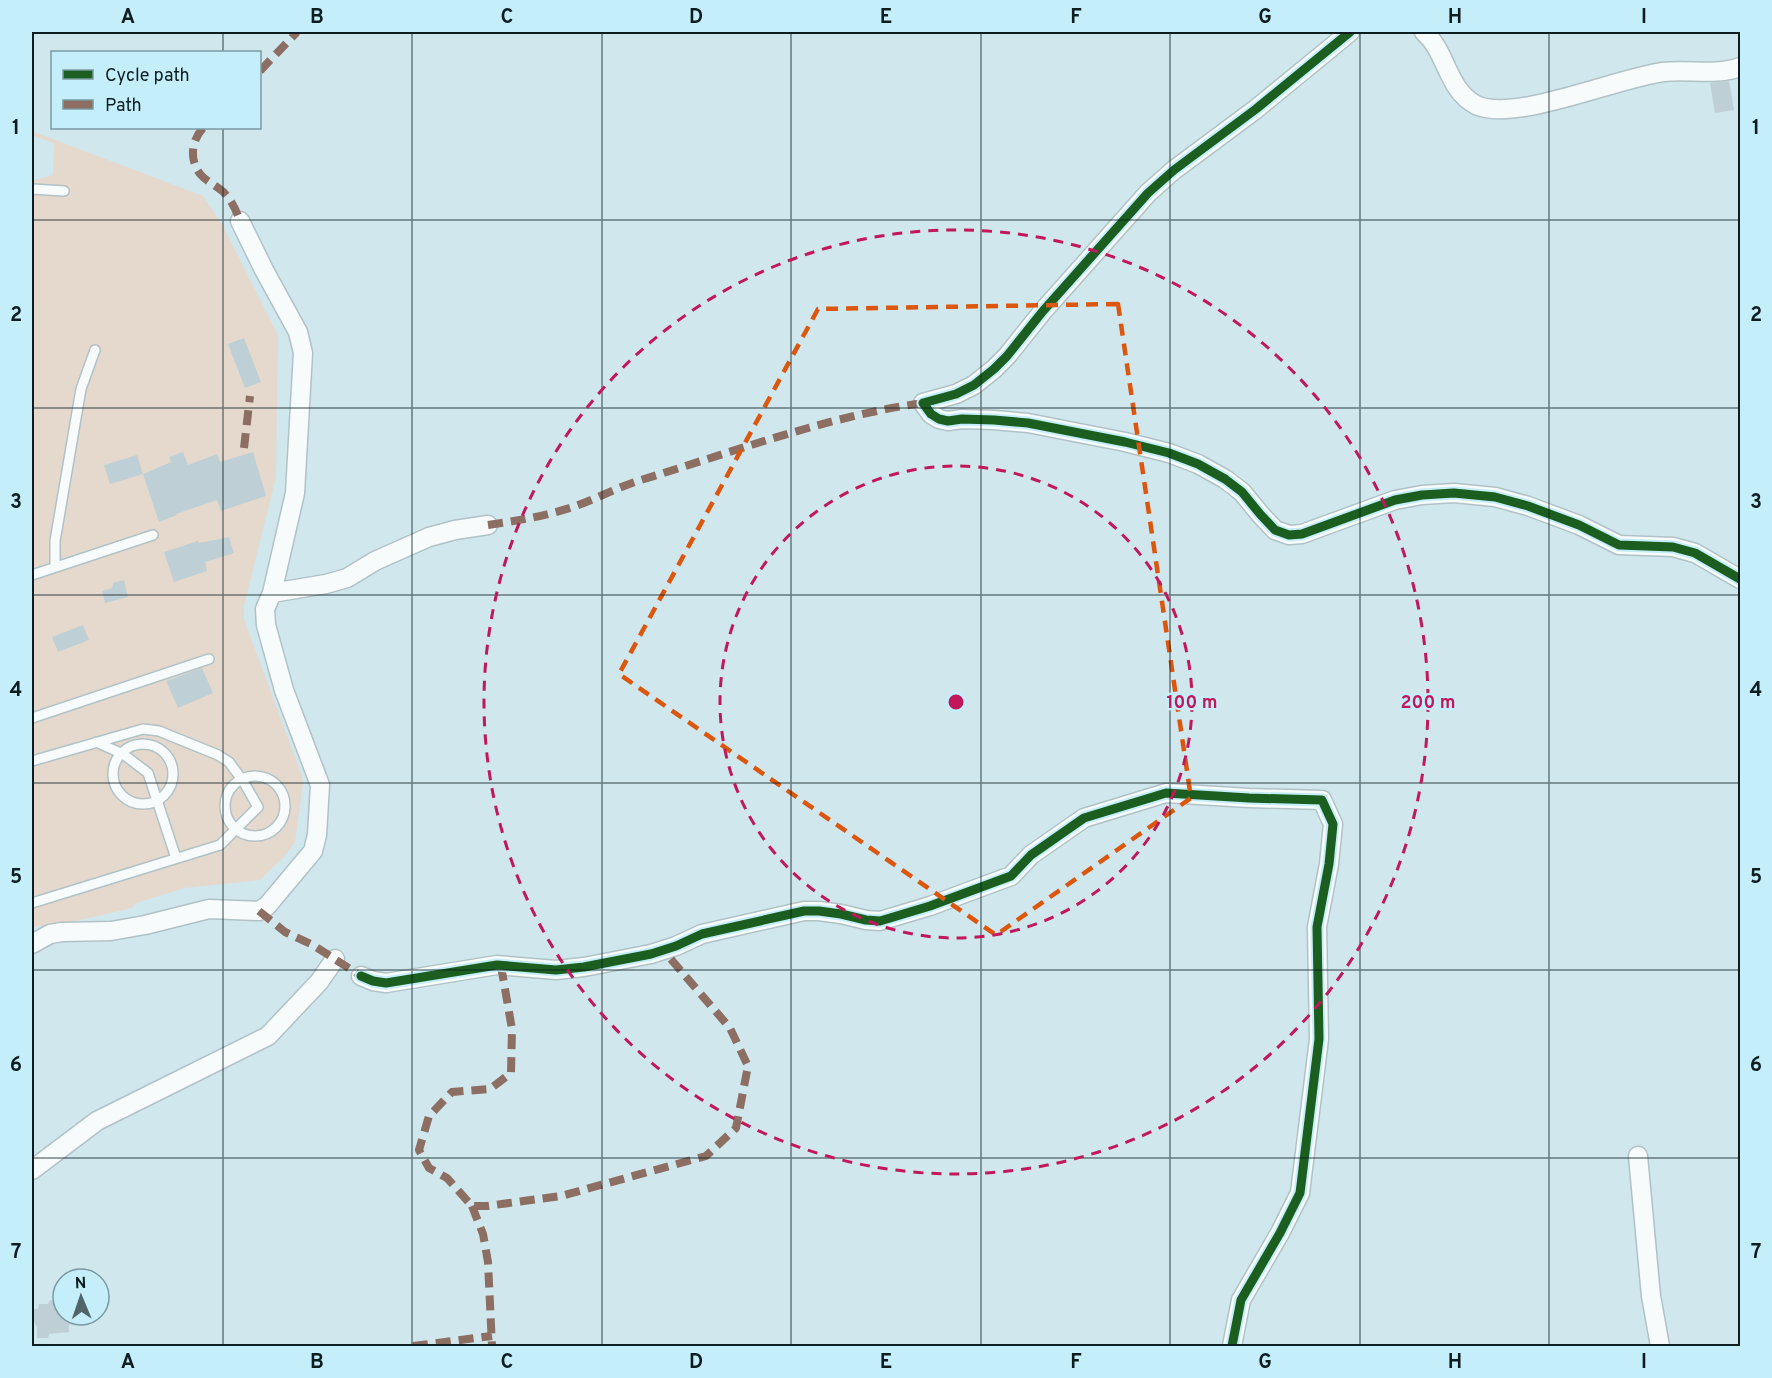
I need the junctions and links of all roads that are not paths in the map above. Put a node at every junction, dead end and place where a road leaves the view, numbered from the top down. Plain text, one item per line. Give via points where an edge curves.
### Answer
1 (1350, 32) edge
2 (1424, 32) edge
3 (1740, 67) edge
4 (32, 189) edge
5 (64, 191) dead end
6 (240, 221) dead end
7 (96, 350) dead end
8 (488, 525) dead end
9 (153, 535) dead end
10 (55, 567) junction
11 (32, 574) edge
12 (1740, 579) edge
13 (272, 593) junction
14 (209, 659) dead end
15 (32, 718) edge
16 (96, 742) junction
17 (122, 753) junction
18 (32, 761) edge
19 (242, 779) junction
20 (157, 800) junction
21 (236, 829) junction
22 (176, 858) junction
23 (32, 903) edge
24 (32, 944) edge
25 (335, 959) dead end
26 (361, 976) dead end
27 (1638, 1156) dead end
28 (32, 1170) edge
29 (1232, 1347) edge
30 (1660, 1347) edge

1 - 12 street via 1148,193 994,369 956,394 923,403 931,414 948,421 1028,423 1169,453 1225,479 1242,492 1275,530 1289,535 1302,534 1395,500 1454,493 1528,506 1619,545 1673,547 1695,553
2 - 3 street via 1440,52 1461,94 1484,108 1510,110 1664,72
4 - 5 lane
6 - 13 street via 298,332 303,353 295,493
7 - 10 lane via 81,389 55,541
8 - 13 street via 429,537 347,578
9 - 10 lane
10 - 11 lane
13 - 24 street via 264,609 266,625 284,690 320,785 313,851 260,911 209,909 111,931 50,934
14 - 15 lane
16 - 17 lane
16 - 18 lane
16 - 19 lane via 142,729 159,730 218,755
17 - 20 lane via 148,773
17 - 20 lane via 114,769 115,784 124,797 138,804
17 - 20 lane via 133,746 149,744 163,751 172,764 173,779 167,793
19 - 21 lane via 229,791 224,806 228,821
19 - 21 lane via 258,807
19 - 21 lane via 255,776 270,781 281,792 285,807 281,822 269,833 254,837
20 - 22 lane
21 - 22 lane via 220,844
22 - 23 lane
25 - 28 street via 319,982 268,1036 97,1121
26 - 29 street via 386,983 497,965 556,970 584,967 651,954 702,934 804,911 880,921 1011,876 1031,855 1084,818 1166,793 1322,800 1333,824 1317,927 1320,1039 1300,1193 1241,1300
27 - 30 street via 1651,1296

